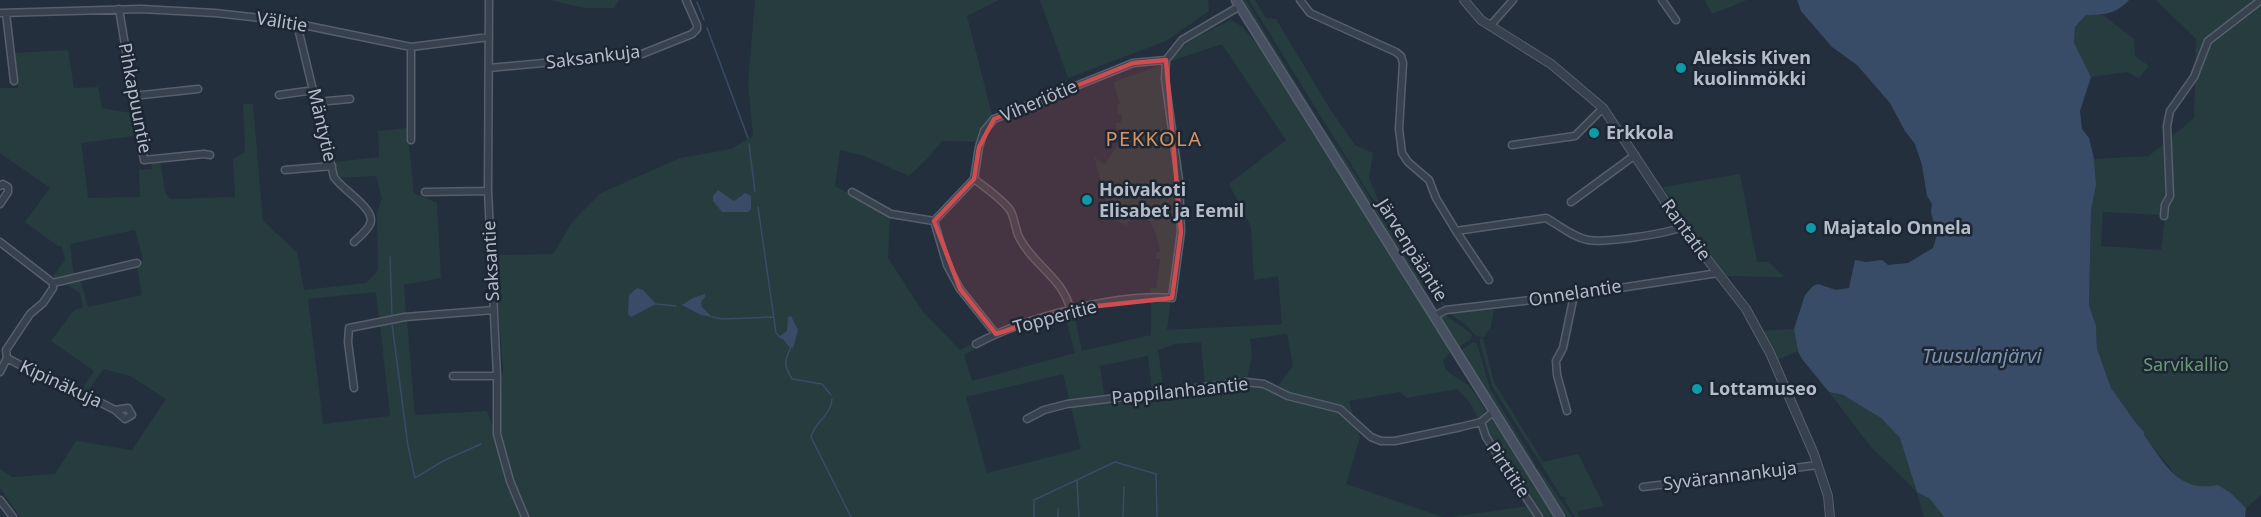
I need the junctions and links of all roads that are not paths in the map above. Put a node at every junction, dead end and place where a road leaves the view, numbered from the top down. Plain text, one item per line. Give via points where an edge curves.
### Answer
1 (489, 0) edge
2 (686, 0) edge
3 (1300, 0) edge
4 (1464, 0) edge
5 (1513, 0) edge
6 (1662, 0) edge
7 (2261, 0) edge
8 (1238, 3) edge
9 (119, 9) junction
10 (3, 13) edge
11 (1676, 20) dead end
12 (297, 24) junction
13 (1490, 26) junction
14 (489, 37) junction
15 (411, 47) junction
16 (1167, 60) junction
17 (489, 68) junction
18 (14, 81) dead end
19 (198, 89) dead end
20 (314, 90) junction
21 (279, 95) dead end
22 (133, 96) junction
23 (350, 99) dead end
24 (317, 102) junction
25 (1603, 108) junction
26 (411, 140) dead end
27 (1512, 145) dead end
28 (1635, 154) junction
29 (210, 155) dead end
30 (332, 166) junction
31 (285, 170) dead end
32 (974, 179) junction
33 (0, 186) edge
34 (488, 191) junction
35 (425, 192) dead end
36 (852, 192) dead end
37 (1571, 202) dead end
38 (0, 204) edge
39 (2164, 216) dead end
40 (934, 221) junction
41 (1682, 227) junction
42 (1456, 231) junction
43 (0, 242) edge
44 (354, 242) dead end
45 (137, 263) dead end
46 (1718, 273) junction
47 (1489, 280) dead end
48 (53, 282) junction
49 (1574, 295) junction
50 (1070, 309) junction
51 (494, 310) junction
52 (1434, 316) junction
53 (996, 333) junction
54 (976, 344) dead end
55 (7, 358) junction
56 (0, 372) edge
57 (453, 376) dead end
58 (496, 376) junction
59 (354, 388) dead end
60 (116, 410) dead end
61 (1567, 411) dead end
62 (1493, 412) junction
63 (1027, 419) dead end
64 (1481, 422) junction
65 (1818, 465) junction
66 (1643, 487) dead end
67 (0, 500) edge
68 (13, 517) edge
69 (525, 517) edge
70 (1539, 517) edge
71 (1560, 517) edge
72 (1830, 517) edge

1 - 14 street, Saksantie
2 - 17 street, Saksankuja via 697,29 642,54
3 - 42 street via 1310,14 1401,56 1402,153 1429,180
4 - 13 street, Rantatie
5 - 13 street
6 - 11 street
7 - 39 street via 2208,41 2194,77 2170,111 2170,196
8 - 16 street via 1182,40
8 - 52 main road, Järvenpääntie
9 - 10 street, Välitie
9 - 12 street, Välitie via 215,13
9 - 22 street, Pihkapuuntie
10 - 18 street
12 - 15 street, Välitie
12 - 20 street, Mäntytie
13 - 25 street, Rantatie via 1551,64
14 - 15 street, Välitie
14 - 17 street, Saksantie
15 - 26 street
16 - 32 street, Viheriötie via 1133,63 994,119 984,132
16 - 50 street, Topperitie via 1179,180 1180,232 1172,298 1148,297
17 - 34 street, Saksantie
19 - 22 street
20 - 21 street
20 - 24 street, Mäntytie
22 - 29 street, Pihkapuuntie via 144,164
23 - 24 street
24 - 30 street, Mäntytie
25 - 27 street via 1575,136
25 - 28 street, Rantatie
28 - 37 street
28 - 41 street, Rantatie
30 - 31 street
30 - 44 street, Mäntytie via 339,185 369,210 371,223
32 - 40 street
32 - 50 street via 1011,211 1019,238 1061,288
33 - 38 street via 8,187 8,192
34 - 35 street
34 - 51 street, Saksantie
36 - 40 street via 891,214
40 - 53 street via 947,265 960,289
41 - 42 street via 1588,240 1546,218
41 - 46 street, Rantatie
42 - 47 street
43 - 48 street
45 - 48 street
46 - 49 street, Onnelantie
46 - 65 street, Rantatie via 1760,333
48 - 55 street via 43,303 30,314 6,350
49 - 52 street, Onnelantie via 1446,310
49 - 61 street via 1556,362
50 - 53 street, Topperitie
51 - 58 street, Saksantie
51 - 59 street via 405,317 349,328
52 - 62 main road, Järvenpääntie
53 - 54 street, Topperitie
55 - 56 street
55 - 60 street, Kipinäkuja
57 - 58 street
58 - 69 street, Saksantie via 497,434
62 - 64 street, Pappilanhaantie
62 - 71 main road, Järvenpääntie
63 - 64 street, Pappilanhaantie via 1067,404 1245,382 1264,384 1288,396 1340,409 1381,441
64 - 70 street, Pirttitie via 1486,437
65 - 66 street, Syvärannankuja
65 - 72 street, Rantatie
67 - 68 street

